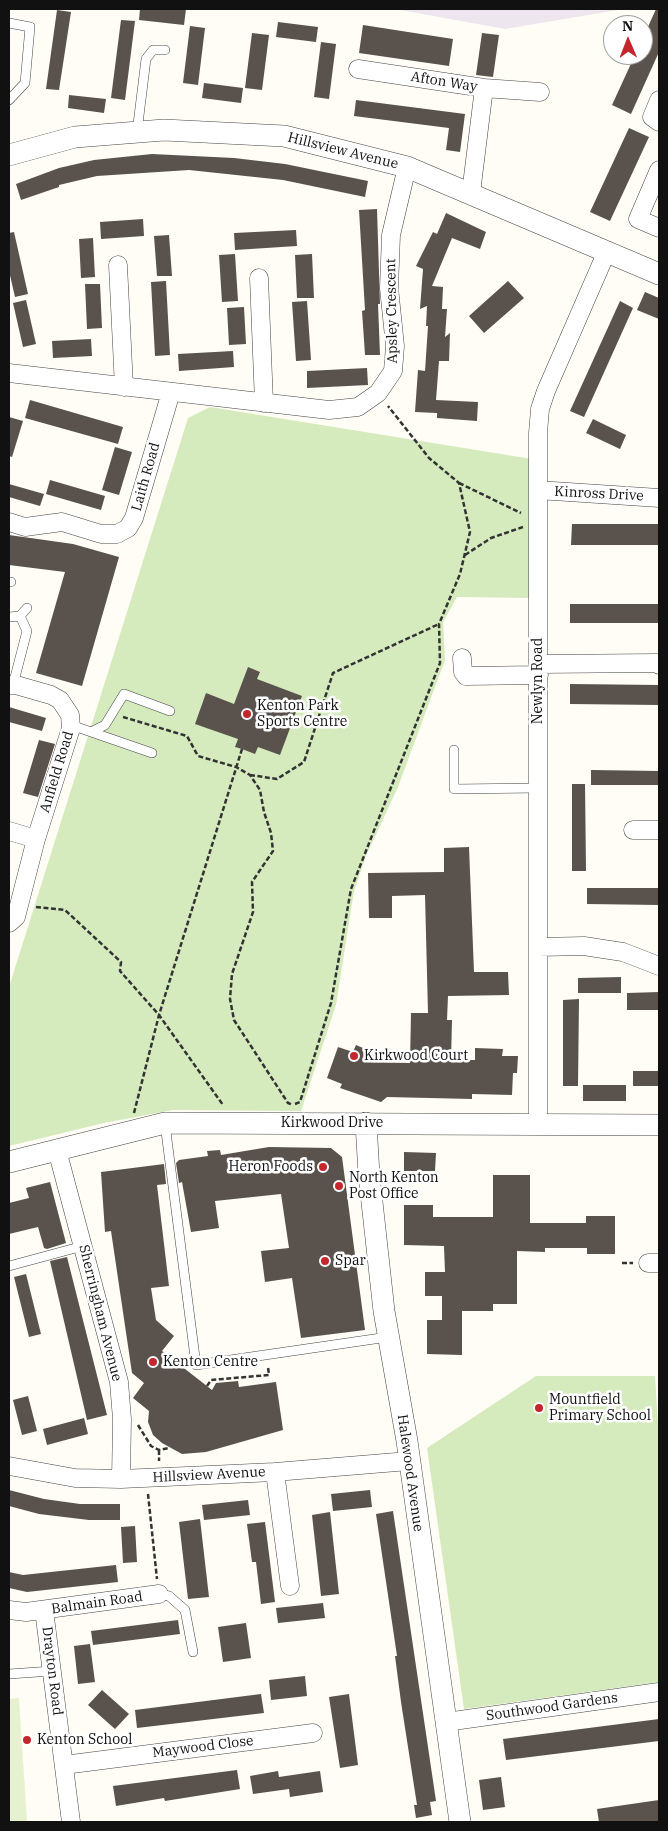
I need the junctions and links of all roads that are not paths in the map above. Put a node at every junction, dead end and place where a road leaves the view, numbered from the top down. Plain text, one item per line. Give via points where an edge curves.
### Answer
1 (9, 23) edge
2 (165, 50) dead end
3 (358, 69) dead end
4 (484, 88) junction
5 (540, 92) dead end
6 (9, 100) edge
7 (659, 100) edge
8 (659, 122) edge
9 (137, 132) junction
10 (10, 151) edge
11 (406, 167) junction
12 (659, 170) edge
13 (471, 193) junction
14 (659, 228) edge
15 (608, 251) junction
16 (118, 265) dead end
17 (659, 274) edge
18 (259, 278) dead end
19 (9, 373) edge
20 (124, 387) junction
21 (171, 392) junction
22 (264, 403) junction
23 (538, 490) junction
24 (659, 498) edge
25 (9, 522) edge
26 (27, 608) dead end
27 (20, 616) junction
28 (9, 617) edge
29 (462, 658) dead end
30 (659, 665) edge
31 (538, 669) junction
32 (11, 685) edge
33 (170, 711) dead end
34 (71, 725) junction
35 (91, 732) junction
36 (454, 750) dead end
37 (152, 753) dead end
38 (538, 788) junction
39 (633, 830) dead end
40 (659, 830) edge
41 (9, 831) edge
42 (36, 839) junction
43 (9, 923) edge
44 (538, 947) junction
45 (659, 966) edge
46 (165, 1123) junction
47 (366, 1123) junction
48 (538, 1125) junction
49 (659, 1125) edge
50 (57, 1150) junction
51 (9, 1162) edge
52 (83, 1246) junction
53 (9, 1266) edge
54 (388, 1337) junction
55 (409, 1461) junction
56 (9, 1466) edge
57 (275, 1472) junction
58 (121, 1479) junction
59 (290, 1586) dead end
60 (159, 1594) joint
61 (9, 1610) edge
62 (44, 1610) junction
63 (193, 1652) dead end
64 (52, 1671) junction
65 (9, 1674) edge
66 (659, 1692) edge
67 (446, 1722) junction
68 (313, 1733) dead end
69 (64, 1765) junction
70 (71, 1822) edge
71 (460, 1822) edge

1 - 6 lane via 30,27 25,83
2 - 9 lane via 154,50 146,58
3 - 4 street, Afton Way
4 - 5 street
4 - 13 street, Afton Way
7 - 8 street via 652,117
9 - 10 street, Hillsview Avenue via 75,137
9 - 11 street, Hillsview Avenue via 164,130 284,136
11 - 13 street, Hillsview Avenue
11 - 22 street, Apsley Crescent via 392,235 389,288 395,346 393,372 378,393 358,406 329,410
12 - 14 street via 638,219
13 - 15 street, Hillsview Avenue
15 - 17 street, Hillsview Avenue
15 - 23 street, Newlyn Road via 540,409
16 - 20 street
18 - 22 street
19 - 20 street, Apsley Crescent
20 - 21 street, Apsley Crescent
21 - 22 street, Apsley Crescent
21 - 25 street, Laith Road via 134,518 128,528 116,534 102,534 62,522 25,527
23 - 24 street, Kinross Drive
23 - 31 street, Newlyn Road
26 - 27 lane
27 - 28 lane
27 - 32 lane via 26,635
29 - 31 street via 466,676
30 - 31 street
31 - 38 street, Newlyn Road
32 - 34 street, Anfield Road via 60,700 70,715
33 - 35 lane via 124,694 105,725
34 - 35 lane
34 - 42 street, Anfield Road
35 - 37 lane
36 - 38 lane via 454,790
38 - 44 street, Newlyn Road
39 - 40 street
41 - 42 street
42 - 43 street, Anfield Road via 16,917
44 - 45 street via 584,946 623,952
44 - 48 street, Newlyn Road
46 - 47 street, Kirkwood Drive via 236,1123 294,1114
46 - 50 street, Kirkwood Drive
46 - 54 lane via 196,1365
47 - 48 street, Kirkwood Drive
47 - 54 street, Halewood Avenue via 368,1174
48 - 49 street, Kirkwood Drive
50 - 51 street, Kirkwood Drive
50 - 52 street, Sherringham Avenue
52 - 53 lane
52 - 58 street, Sherringham Avenue via 119,1382
54 - 55 street, Halewood Avenue
55 - 57 street, Hillsview Avenue
55 - 67 street, Halewood Avenue
56 - 58 street, Hillsview Avenue via 76,1478
57 - 58 street, Hillsview Avenue
57 - 59 street
60 - 62 street, Balmain Road
60 - 63 lane via 169,1596 185,1610
61 - 62 street, Balmain Road
62 - 64 street, Drayton Road
64 - 65 lane
64 - 69 street, Drayton Road
66 - 67 street, Southwood Gardens
67 - 71 street, Halewood Avenue
68 - 69 street, Maywood Close
69 - 70 street, Drayton Road

